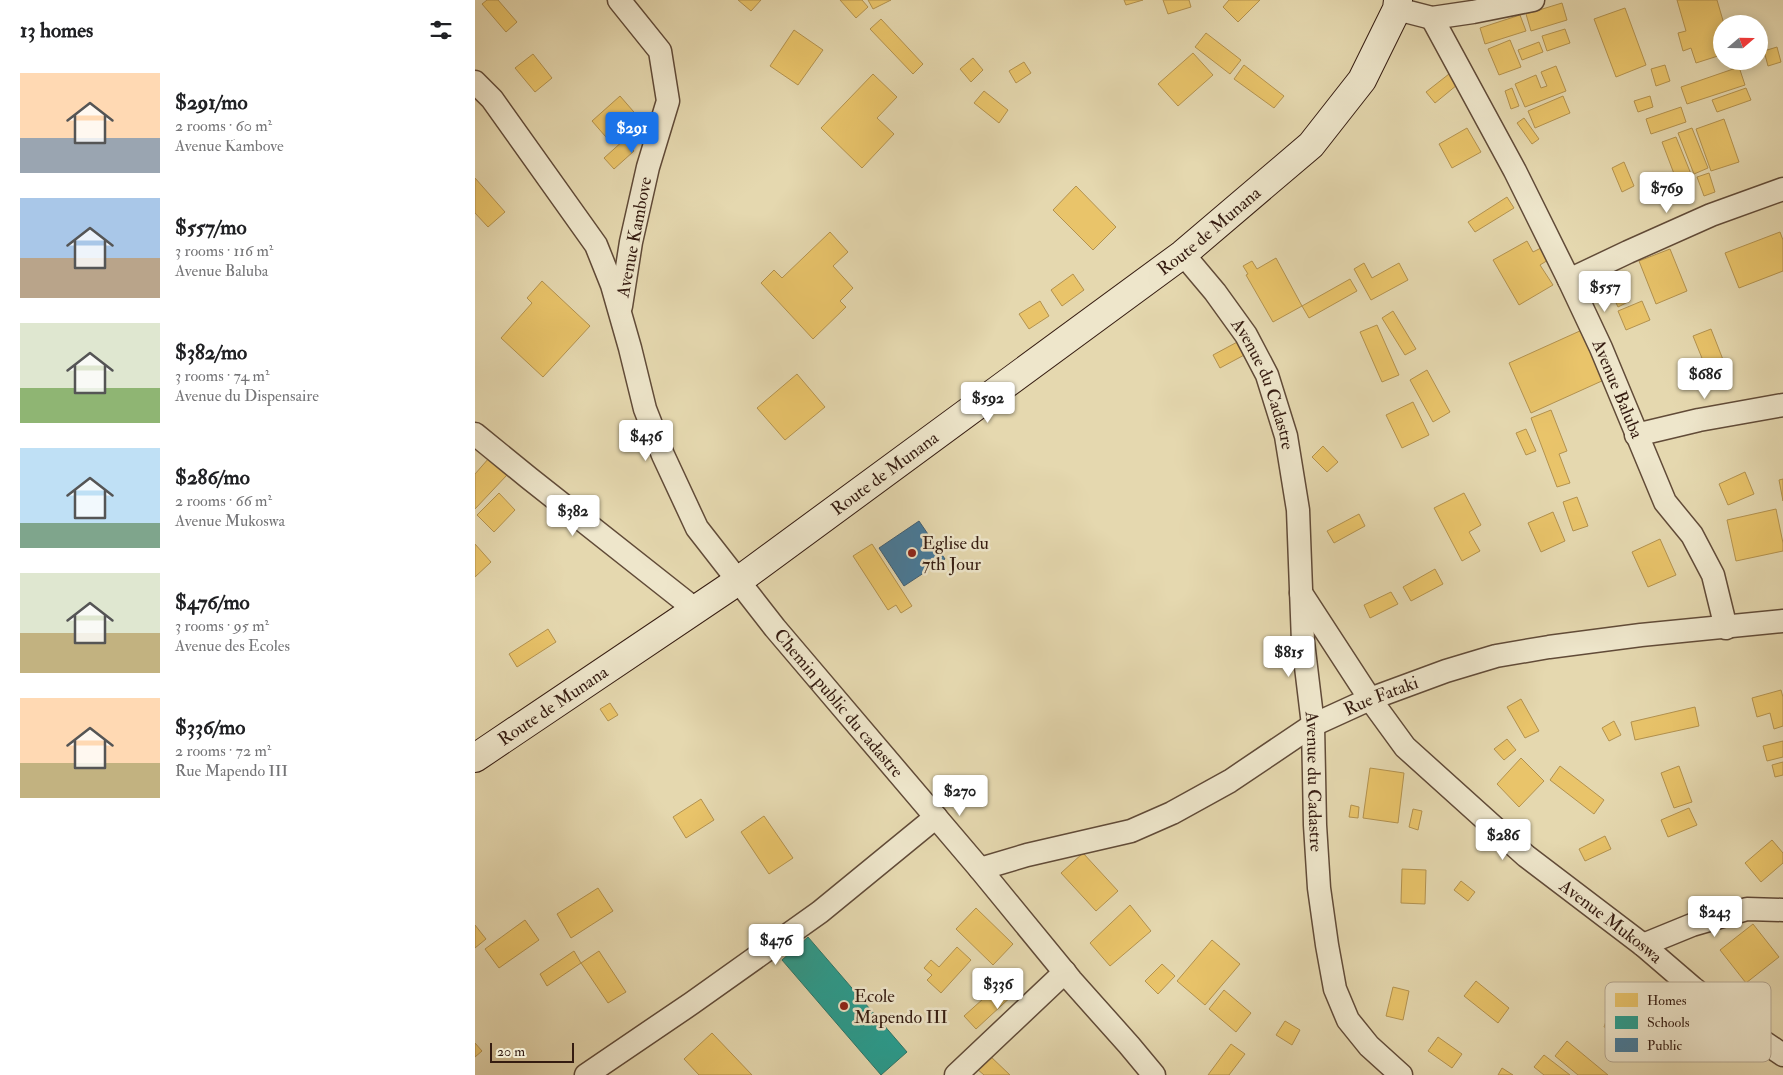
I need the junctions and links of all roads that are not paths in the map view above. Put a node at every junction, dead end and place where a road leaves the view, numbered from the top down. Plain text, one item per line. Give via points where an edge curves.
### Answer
1 (619, 0) edge
2 (1533, 0) edge
3 (1397, 4) edge
4 (1432, 18) junction
5 (475, 82) edge
6 (1783, 189) edge
7 (1183, 254) junction
8 (1569, 280) junction
9 (620, 312) junction
10 (1783, 405) edge
11 (475, 434) edge
12 (1636, 435) junction
13 (738, 582) junction
14 (1301, 592) junction
15 (696, 610) junction
16 (1783, 622) edge
17 (1726, 628) junction
18 (1370, 699) junction
19 (1313, 725) junction
20 (475, 758) edge
21 (936, 817) junction
22 (980, 869) junction
23 (1783, 893) edge
24 (1747, 909) junction
25 (1783, 910) edge
26 (1643, 945) junction
27 (1065, 972) junction
28 (1686, 982) edge
29 (1771, 1047) edge
30 (1783, 1055) edge
31 (586, 1075) edge
32 (957, 1075) edge
33 (1154, 1075) edge
34 (1401, 1075) edge

1 - 9 street, Avenue Kambove via 660,51 668,101 648,167
2 - 4 street
3 - 4 street
3 - 7 main road, Route de Munana via 1362,80 1311,145
4 - 8 street, Avenue Baluba via 1515,171
5 - 9 street, Chemin public du cadastre via 492,99 596,245 613,285
6 - 8 street via 1711,215
7 - 13 main road, Route de Munana
7 - 14 street, Avenue du Cadastre via 1246,335 1267,375 1287,436 1297,500
8 - 12 street, Avenue Baluba
9 - 13 street, Chemin public du cadastre via 645,410 663,455 697,528
10 - 12 street
11 - 15 street
12 - 17 street, Avenue Baluba via 1665,502 1692,535 1713,575
13 - 15 main road, Route de Munana
13 - 21 street, Chemin public du cadastre
14 - 18 street, Avenue Mukoswa
14 - 19 street, Avenue du Cadastre via 1303,642
15 - 20 main road, Route de Munana
16 - 17 street, Rue Fataki
17 - 18 street, Rue Fataki via 1549,646 1496,656
18 - 19 street, Rue Fataki
18 - 26 street, Avenue Mukoswa via 1405,747 1468,804 1526,856
19 - 22 street, Rue Fataki via 1230,781 1131,831
19 - 34 street, Avenue du Cadastre via 1319,888 1335,989 1348,1020 1369,1046
21 - 22 street, Chemin public du cadastre
21 - 31 street via 820,912
22 - 27 street, Chemin public du cadastre
23 - 24 street
24 - 25 street
24 - 26 street via 1692,924
26 - 28 street, Avenue Mukoswa
27 - 32 street
27 - 33 street, Chemin public du cadastre
29 - 30 street, Avenue Mukoswa

